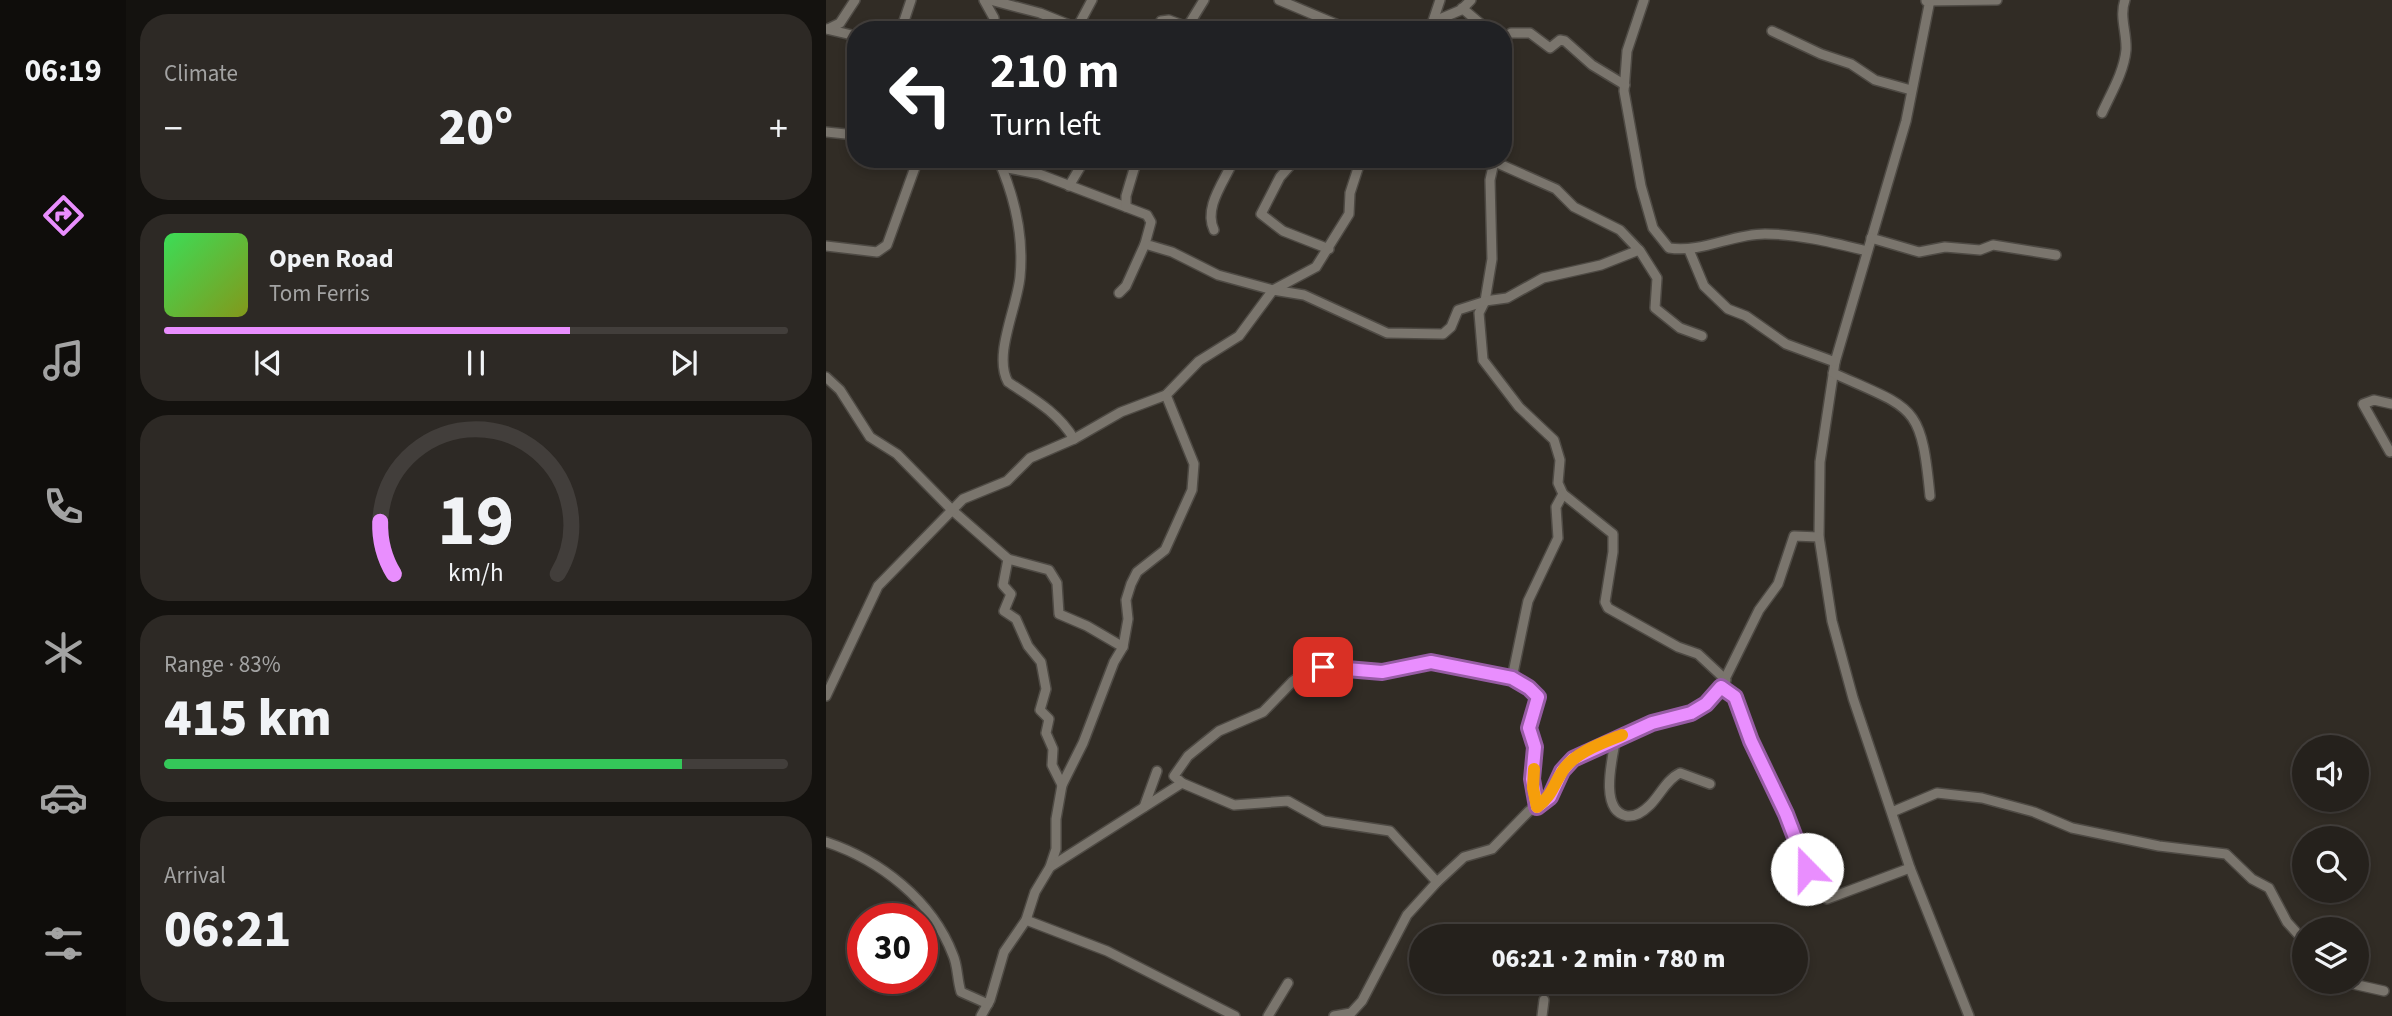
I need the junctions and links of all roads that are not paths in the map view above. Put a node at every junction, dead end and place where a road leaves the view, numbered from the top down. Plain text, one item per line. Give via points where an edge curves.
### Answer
1 (855, 0) edge
2 (911, 0) edge
3 (984, 0) edge
4 (990, 0) edge
5 (1092, 0) edge
6 (1203, 0) edge
7 (1279, 0) edge
8 (1440, 0) edge
9 (1471, 0) edge
10 (1644, 0) edge
11 (1997, 0) edge
12 (2125, 0) edge
13 (1928, 1) edge
14 (1462, 8) junction
15 (1435, 20) joint
16 (904, 21) edge
17 (994, 21) edge
18 (1059, 21) edge
19 (1081, 21) edge
20 (1194, 21) edge
21 (1329, 21) edge
22 (1477, 21) edge
23 (827, 29) edge
24 (1772, 30) dead end
25 (1512, 33) edge
26 (847, 34) edge
27 (1625, 85) junction
28 (1911, 90) junction
29 (2102, 113) dead end
30 (826, 132) edge
31 (847, 134) edge
32 (915, 168) edge
33 (1002, 168) edge
34 (1018, 168) edge
35 (1080, 168) edge
36 (1134, 168) edge
37 (1229, 168) edge
38 (1288, 168) edge
39 (1359, 168) edge
40 (1491, 168) edge
41 (1509, 168) edge
42 (1069, 186) junction
43 (1126, 207) junction
44 (1214, 230) dead end
45 (1871, 238) junction
46 (1145, 244) junction
47 (826, 246) edge
48 (1329, 249) junction
49 (1639, 250) junction
50 (1689, 250) junction
51 (1867, 251) junction
52 (2056, 255) dead end
53 (1273, 290) junction
54 (1119, 293) dead end
55 (1484, 301) junction
56 (1702, 336) dead end
57 (1834, 368) junction
58 (826, 377) edge
59 (1167, 396) junction
60 (2392, 404) edge
61 (1074, 439) junction
62 (2390, 452) edge
63 (1563, 494) junction
64 (1930, 496) dead end
65 (952, 510) junction
66 (1819, 537) junction
67 (1008, 559) junction
68 (1123, 647) junction
69 (1512, 678) junction
70 (1724, 683) junction
71 (826, 696) edge
72 (1616, 737) junction
73 (1157, 771) dead end
74 (1182, 783) junction
75 (1710, 784) dead end
76 (1062, 785) junction
77 (1144, 807) junction
78 (1537, 807) junction
79 (1892, 812) junction
80 (826, 842) edge
81 (1050, 867) junction
82 (1909, 868) junction
83 (1437, 882) junction
84 (1026, 920) junction
85 (2292, 928) edge
86 (1287, 983) dead end
87 (2369, 988) edge
88 (2384, 991) dead end
89 (1544, 1000) dead end
90 (988, 1004) junction
91 (981, 1016) edge
92 (1235, 1016) edge
93 (1268, 1016) edge
94 (1334, 1016) edge
95 (1542, 1016) edge
96 (1969, 1016) edge

1 - 23 street via 840,23
2 - 16 street
3 - 17 street
4 - 18 street
5 - 19 street
6 - 20 street
7 - 21 street
8 - 15 street
9 - 14 street
10 - 27 street via 1627,51
11 - 13 street
12 - 29 street via 2121,9 2126,51
13 - 28 street
14 - 15 street
14 - 22 street
23 - 26 street
24 - 28 street via 1851,64 1875,80
25 - 27 street via 1530,33 1550,48 1565,41
27 - 50 street via 1641,186 1653,228 1669,248
28 - 45 street
30 - 31 street
32 - 47 street via 887,245 877,252
33 - 61 street via 1012,191 1021,239 1020,278 1001,363 1008,382 1031,395
34 - 42 street
35 - 42 street
36 - 43 street
37 - 44 street via 1214,198 1210,219
38 - 48 street via 1261,214 1283,230
39 - 48 street via 1349,214
40 - 55 street via 1492,259
41 - 49 street via 1556,189 1574,207 1619,230
42 - 43 street
43 - 46 street via 1147,215 1151,222
45 - 51 street
45 - 52 street via 1919,252 1945,247 1980,250 1993,245
46 - 53 street via 1218,275
46 - 54 street
48 - 53 street via 1316,267
49 - 55 street via 1601,265 1543,278 1507,298
49 - 56 street via 1657,278 1655,308 1680,328
50 - 51 street via 1763,234
50 - 57 street via 1704,286 1718,302
51 - 57 street
53 - 55 street via 1304,295 1387,333 1443,334 1458,310
53 - 59 street via 1240,336 1199,361
55 - 63 street via 1479,313 1483,360 1519,407 1554,440
57 - 64 street via 1911,412 1925,446
57 - 66 street via 1820,462
58 - 65 street via 840,390 870,437 897,454
59 - 61 street via 1121,412
59 - 68 street via 1194,464 1192,490 1165,550 1137,572 1131,584
60 - 62 street via 2374,400 2363,404
61 - 65 street via 1030,458 1014,476 963,499
63 - 69 street via 1556,507 1558,537 1528,601
63 - 70 street via 1612,534 1608,608 1698,654
65 - 67 street
65 - 71 street via 878,586
66 - 70 street via 1794,536 1778,584 1759,610
66 - 79 street via 1832,621
67 - 68 street via 1049,570 1057,583 1059,614
67 - 76 street via 1003,585 1011,594 1004,611 1016,619 1041,662 1046,689 1040,710 1049,719 1046,733 1053,749 1052,765
68 - 76 street
69 - 74 street via 1431,662 1382,672 1340,666 1311,669 1263,712 1219,731 1188,756 1174,776
69 - 78 street via 1538,697 1529,728 1535,747 1532,779
70 - 72 street via 1691,713
70 - 82 street via 1735,697 1814,885 1827,898
72 - 75 street via 1610,796 1621,814 1640,814 1680,773
72 - 78 street via 1573,759 1550,797
73 - 77 street
74 - 77 street
74 - 83 street via 1234,805 1288,801 1324,821 1390,831
76 - 81 street
77 - 81 street
78 - 83 street via 1492,849 1464,857
79 - 82 street
79 - 85 street via 1937,793 1982,798 2093,833 2226,854 2269,888
80 - 90 street via 903,883 946,939 961,992
81 - 84 street
82 - 96 street
83 - 94 street via 1407,915 1362,1001 1351,1013
84 - 90 street via 1004,952
84 - 92 street via 1107,951
86 - 93 street
87 - 88 street
89 - 95 street
90 - 91 street

